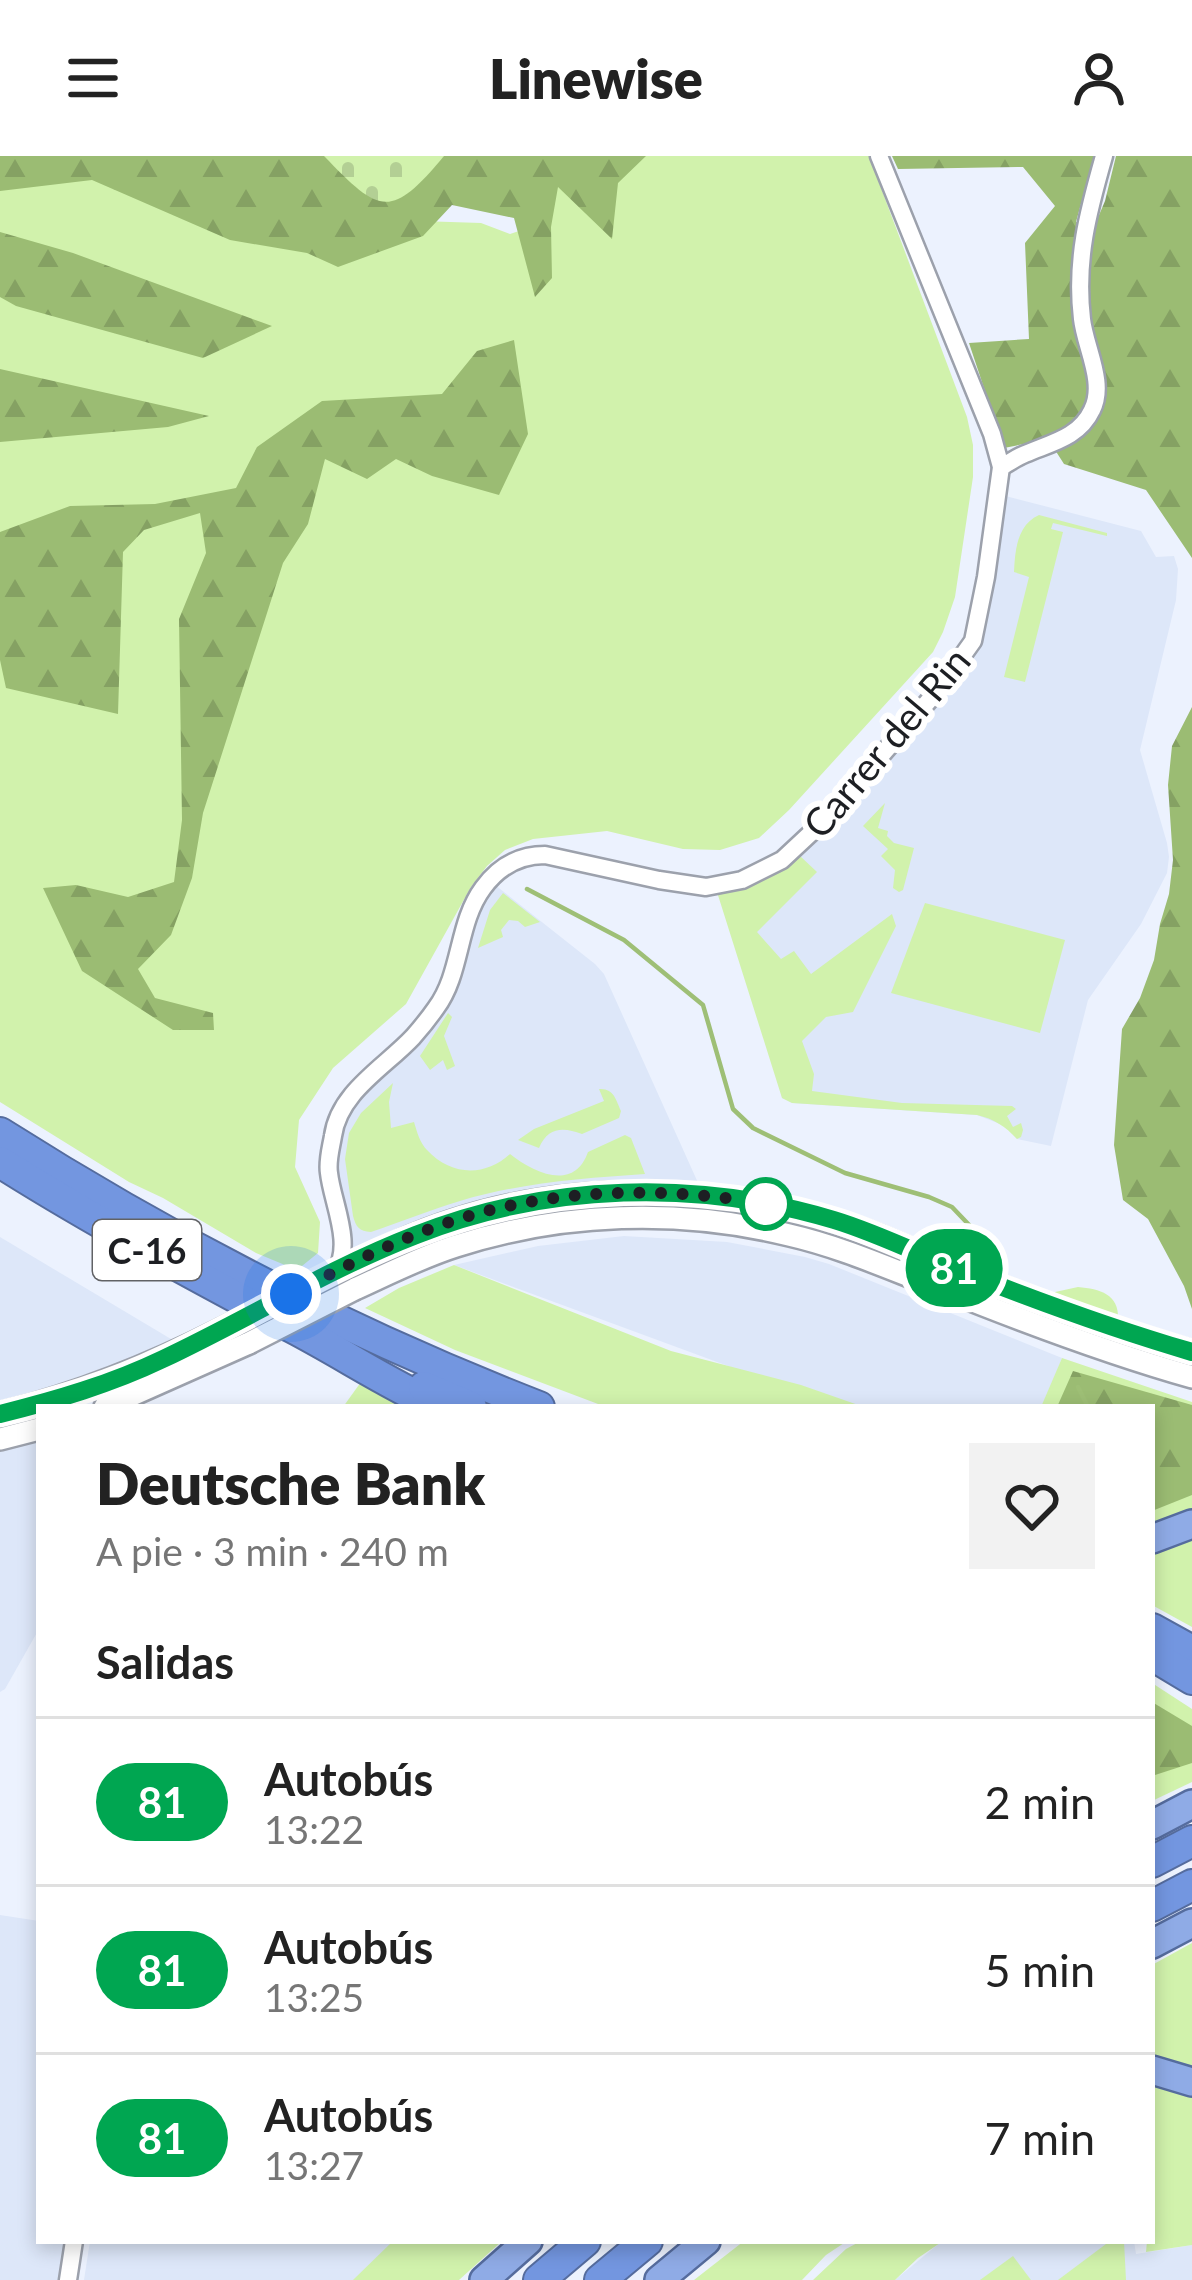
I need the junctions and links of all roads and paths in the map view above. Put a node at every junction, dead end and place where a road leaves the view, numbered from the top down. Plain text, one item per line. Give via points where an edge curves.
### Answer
1 (879, 156) edge
2 (1104, 156) edge
3 (1001, 467) junction
4 (0, 1133) edge
5 (0, 1162) edge
6 (343, 1246) junction
7 (375, 1253) junction
8 (331, 1274) junction
9 (298, 1330) junction
10 (182, 1349) junction
11 (1192, 1352) edge
12 (218, 1358) junction
13 (1192, 1376) edge
14 (38, 1404) edge
15 (75, 1404) edge
16 (112, 1404) edge
17 (144, 1404) edge
18 (433, 1404) edge
19 (465, 1404) edge
20 (532, 1404) edge
21 (36, 1405) edge
22 (0, 1414) edge
23 (1192, 1524) edge
24 (1155, 1538) edge
25 (1155, 1631) edge
26 (1192, 1651) edge
27 (1155, 1657) edge
28 (1155, 1671) edge
29 (1192, 1679) edge
30 (1192, 1690) edge
31 (1187, 1806) edge
32 (1155, 1820) edge
33 (1192, 1840) edge
34 (1155, 1860) edge
35 (1192, 1885) edge
36 (1155, 1904) edge
37 (1192, 1923) edge
38 (1155, 1942) edge
39 (1155, 2071) edge
40 (1192, 2082) edge
41 (74, 2244) edge
42 (525, 2244) edge
43 (581, 2244) edge
44 (643, 2244) edge
45 (702, 2244) edge
46 (68, 2280) edge
47 (484, 2280) edge
48 (539, 2280) edge
49 (600, 2280) edge
50 (658, 2280) edge

1 - 3 street
2 - 3 street via 1081,268 1093,410 1073,433
3 - 6 street, Carrer del Rin via 973,641 827,818 782,860 706,887 529,855 482,888 446,994 334,1125 328,1168
4 - 20 highway, C-16 via 265,1284
5 - 9 highway, C-16
6 - 7 street
6 - 8 street, Carrer del Rin
7 - 8 street
7 - 11 street via 452,1221 539,1201 637,1192 721,1196 836,1221
8 - 10 street, bridge
9 - 18 highway
9 - 19 highway, C-16
10 - 14 street
10 - 15 street via 158,1371
12 - 13 street, bridge via 456,1246 542,1226 670,1217 742,1225 848,1252 1079,1342
12 - 16 street
12 - 17 street
21 - 22 street
23 - 24 highway
25 - 26 highway
27 - 29 highway
28 - 30 highway
31 - 32 highway
33 - 34 highway
35 - 36 highway
37 - 38 highway
39 - 40 highway
41 - 46 street
42 - 47 highway
43 - 48 highway
44 - 49 highway
45 - 50 highway

